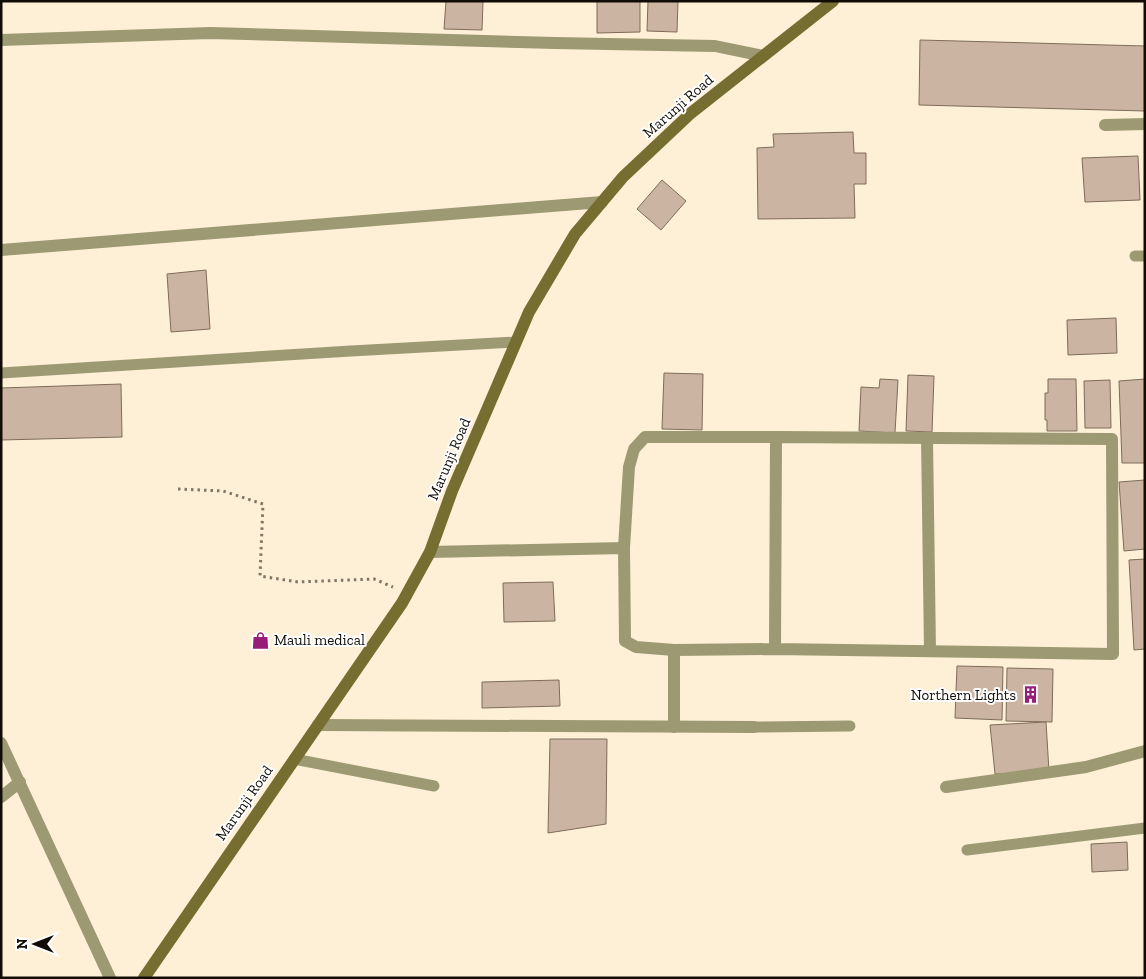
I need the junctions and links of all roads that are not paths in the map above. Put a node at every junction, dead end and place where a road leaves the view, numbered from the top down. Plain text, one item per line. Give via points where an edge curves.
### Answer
1 (833, 1) edge
2 (1, 40) edge
3 (763, 56) junction
4 (1145, 124) edge
5 (1105, 125) dead end
6 (602, 202) junction
7 (1, 250) edge
8 (516, 342) junction
9 (1, 373) edge
10 (776, 436) junction
11 (927, 438) junction
12 (624, 548) junction
13 (430, 552) junction
14 (775, 649) junction
15 (674, 650) junction
16 (930, 651) junction
17 (318, 725) junction
18 (850, 726) dead end
19 (674, 727) junction
20 (754, 727) joint
21 (1, 743) edge
22 (1145, 751) edge
23 (294, 759) junction
24 (20, 782) junction
25 (434, 786) dead end
26 (946, 787) dead end
27 (1, 797) edge
28 (1145, 828) edge
29 (967, 850) dead end
30 (110, 978) edge
31 (144, 978) edge

1 - 3 street, Marunji Road
2 - 3 street via 210,33 715,46
3 - 6 street, Marunji Road via 692,112 623,177
4 - 5 street
6 - 7 street
6 - 8 street, Marunji Road via 575,234 529,312
8 - 9 lane
8 - 13 street, Marunji Road
10 - 11 street
10 - 12 street via 645,436 634,449 629,467
10 - 14 street
11 - 16 street
11 - 16 street via 1112,439 1113,654
12 - 13 street
12 - 15 street via 625,641 636,646
13 - 17 street, Marunji Road via 402,603
14 - 15 street
14 - 16 street
15 - 19 street
17 - 19 street
17 - 23 street, Marunji Road
18 - 20 lane
19 - 20 street
21 - 24 street
22 - 26 street via 1086,767
23 - 25 lane
23 - 31 street, Marunji Road
24 - 27 street
24 - 30 street
28 - 29 lane

